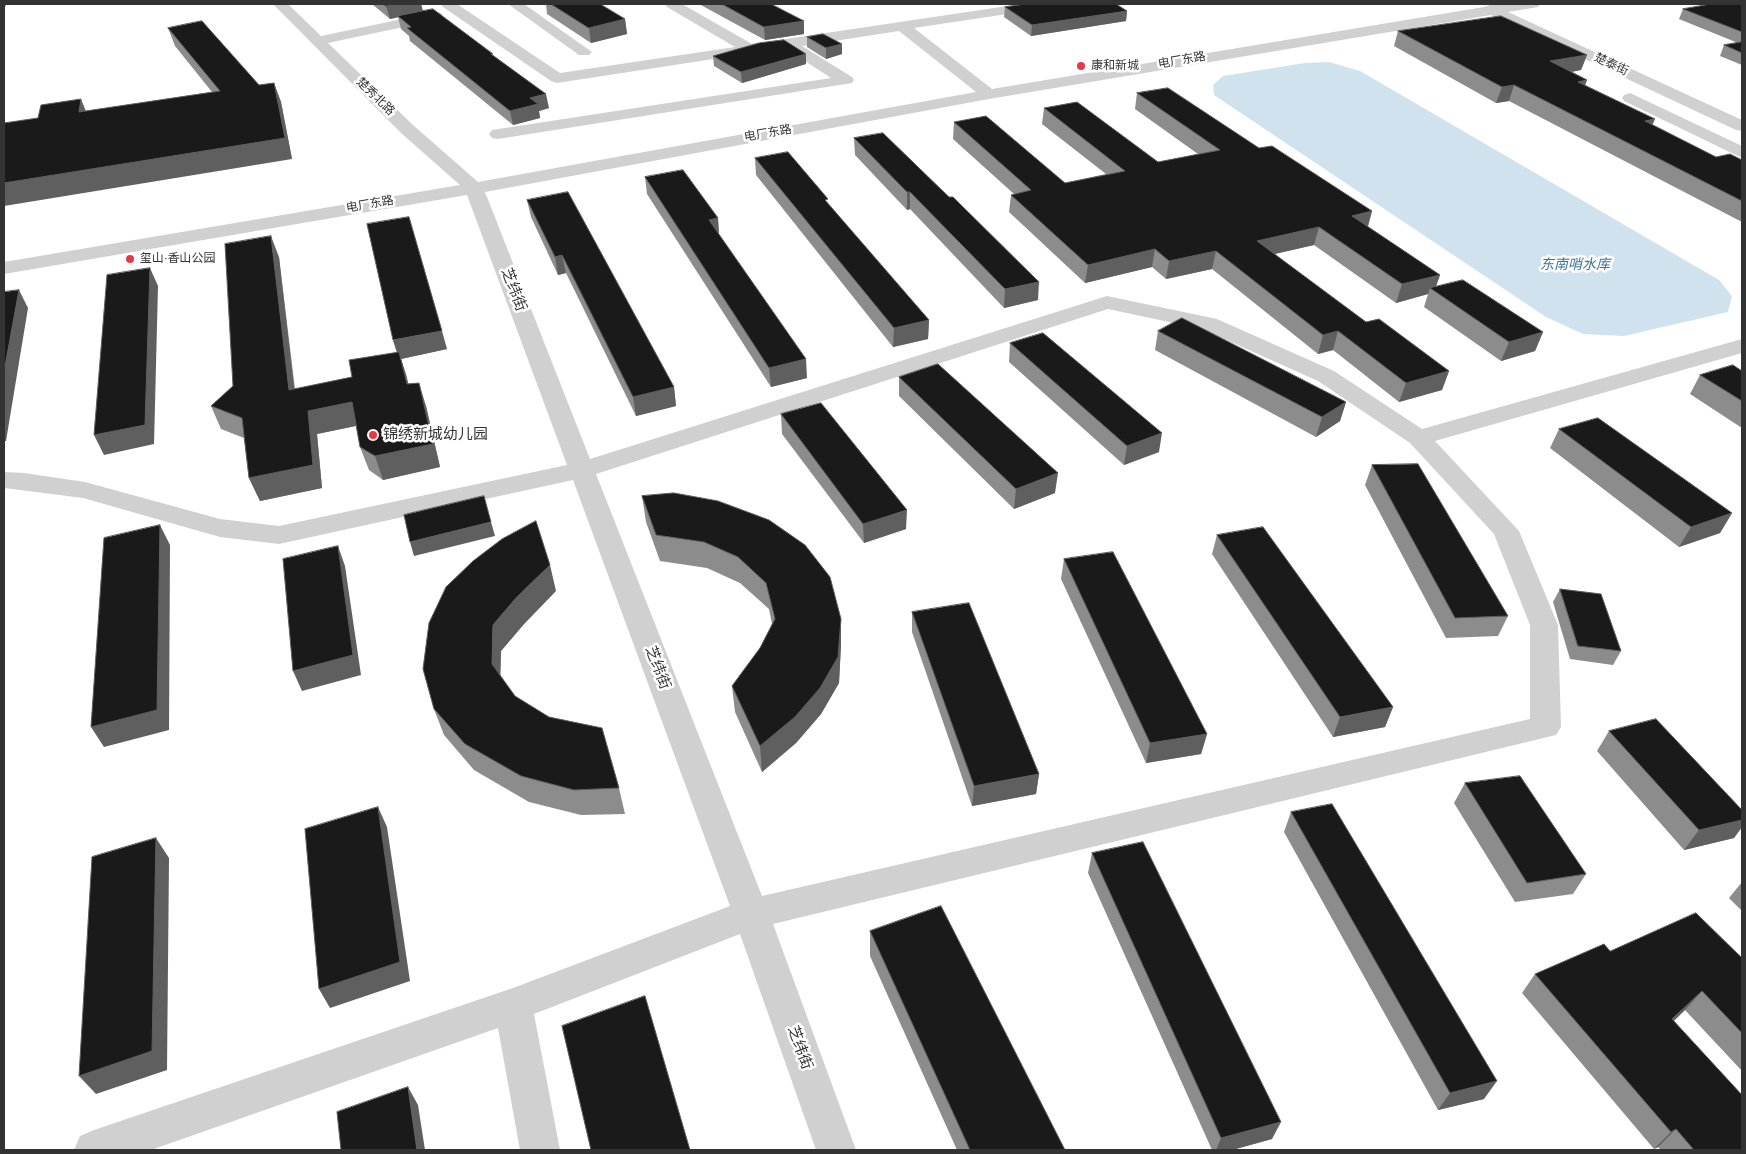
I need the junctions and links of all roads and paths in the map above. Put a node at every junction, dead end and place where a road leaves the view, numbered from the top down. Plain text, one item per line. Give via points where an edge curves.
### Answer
1 (280, 4) edge
2 (515, 4) edge
3 (672, 4) edge
4 (1047, 4) edge
5 (1533, 4) edge
6 (455, 6) edge
7 (1487, 7) edge
8 (902, 26) junction
9 (317, 41) junction
10 (787, 43) junction
11 (750, 49) junction
12 (584, 52) dead end
13 (990, 94) junction
14 (1630, 98) dead end
15 (1742, 126) edge
16 (498, 134) dead end
17 (1742, 153) edge
18 (474, 188) junction
19 (4, 268) edge
20 (1742, 346) edge
21 (1419, 438) junction
22 (581, 470) junction
23 (4, 480) edge
24 (751, 914) junction
25 (513, 1005) junction
26 (94, 1150) edge
27 (540, 1150) edge
28 (836, 1150) edge

1 - 9 street, 楚秀北路
2 - 12 street
3 - 11 street
4 - 8 street
5 - 7 street, 电厂东路
6 - 9 street
6 - 11 street via 557,78
7 - 13 street, 电厂东路
7 - 15 street, 楚泰街
8 - 10 street
8 - 13 street
9 - 18 street, 楚秀北路 via 407,129
10 - 11 street
10 - 16 street via 846,80
13 - 18 street, 电厂东路
14 - 17 street
18 - 19 street, 电厂东路
18 - 22 street, 芝纬街
20 - 21 street
21 - 22 street via 1326,376 1209,324 1108,302
21 - 24 street via 1506,531 1544,625 1545,727
22 - 23 street via 279,535 220,528 85,490
22 - 24 street, 芝纬街
24 - 25 street
24 - 28 street, 芝纬街
25 - 26 street
25 - 27 street

